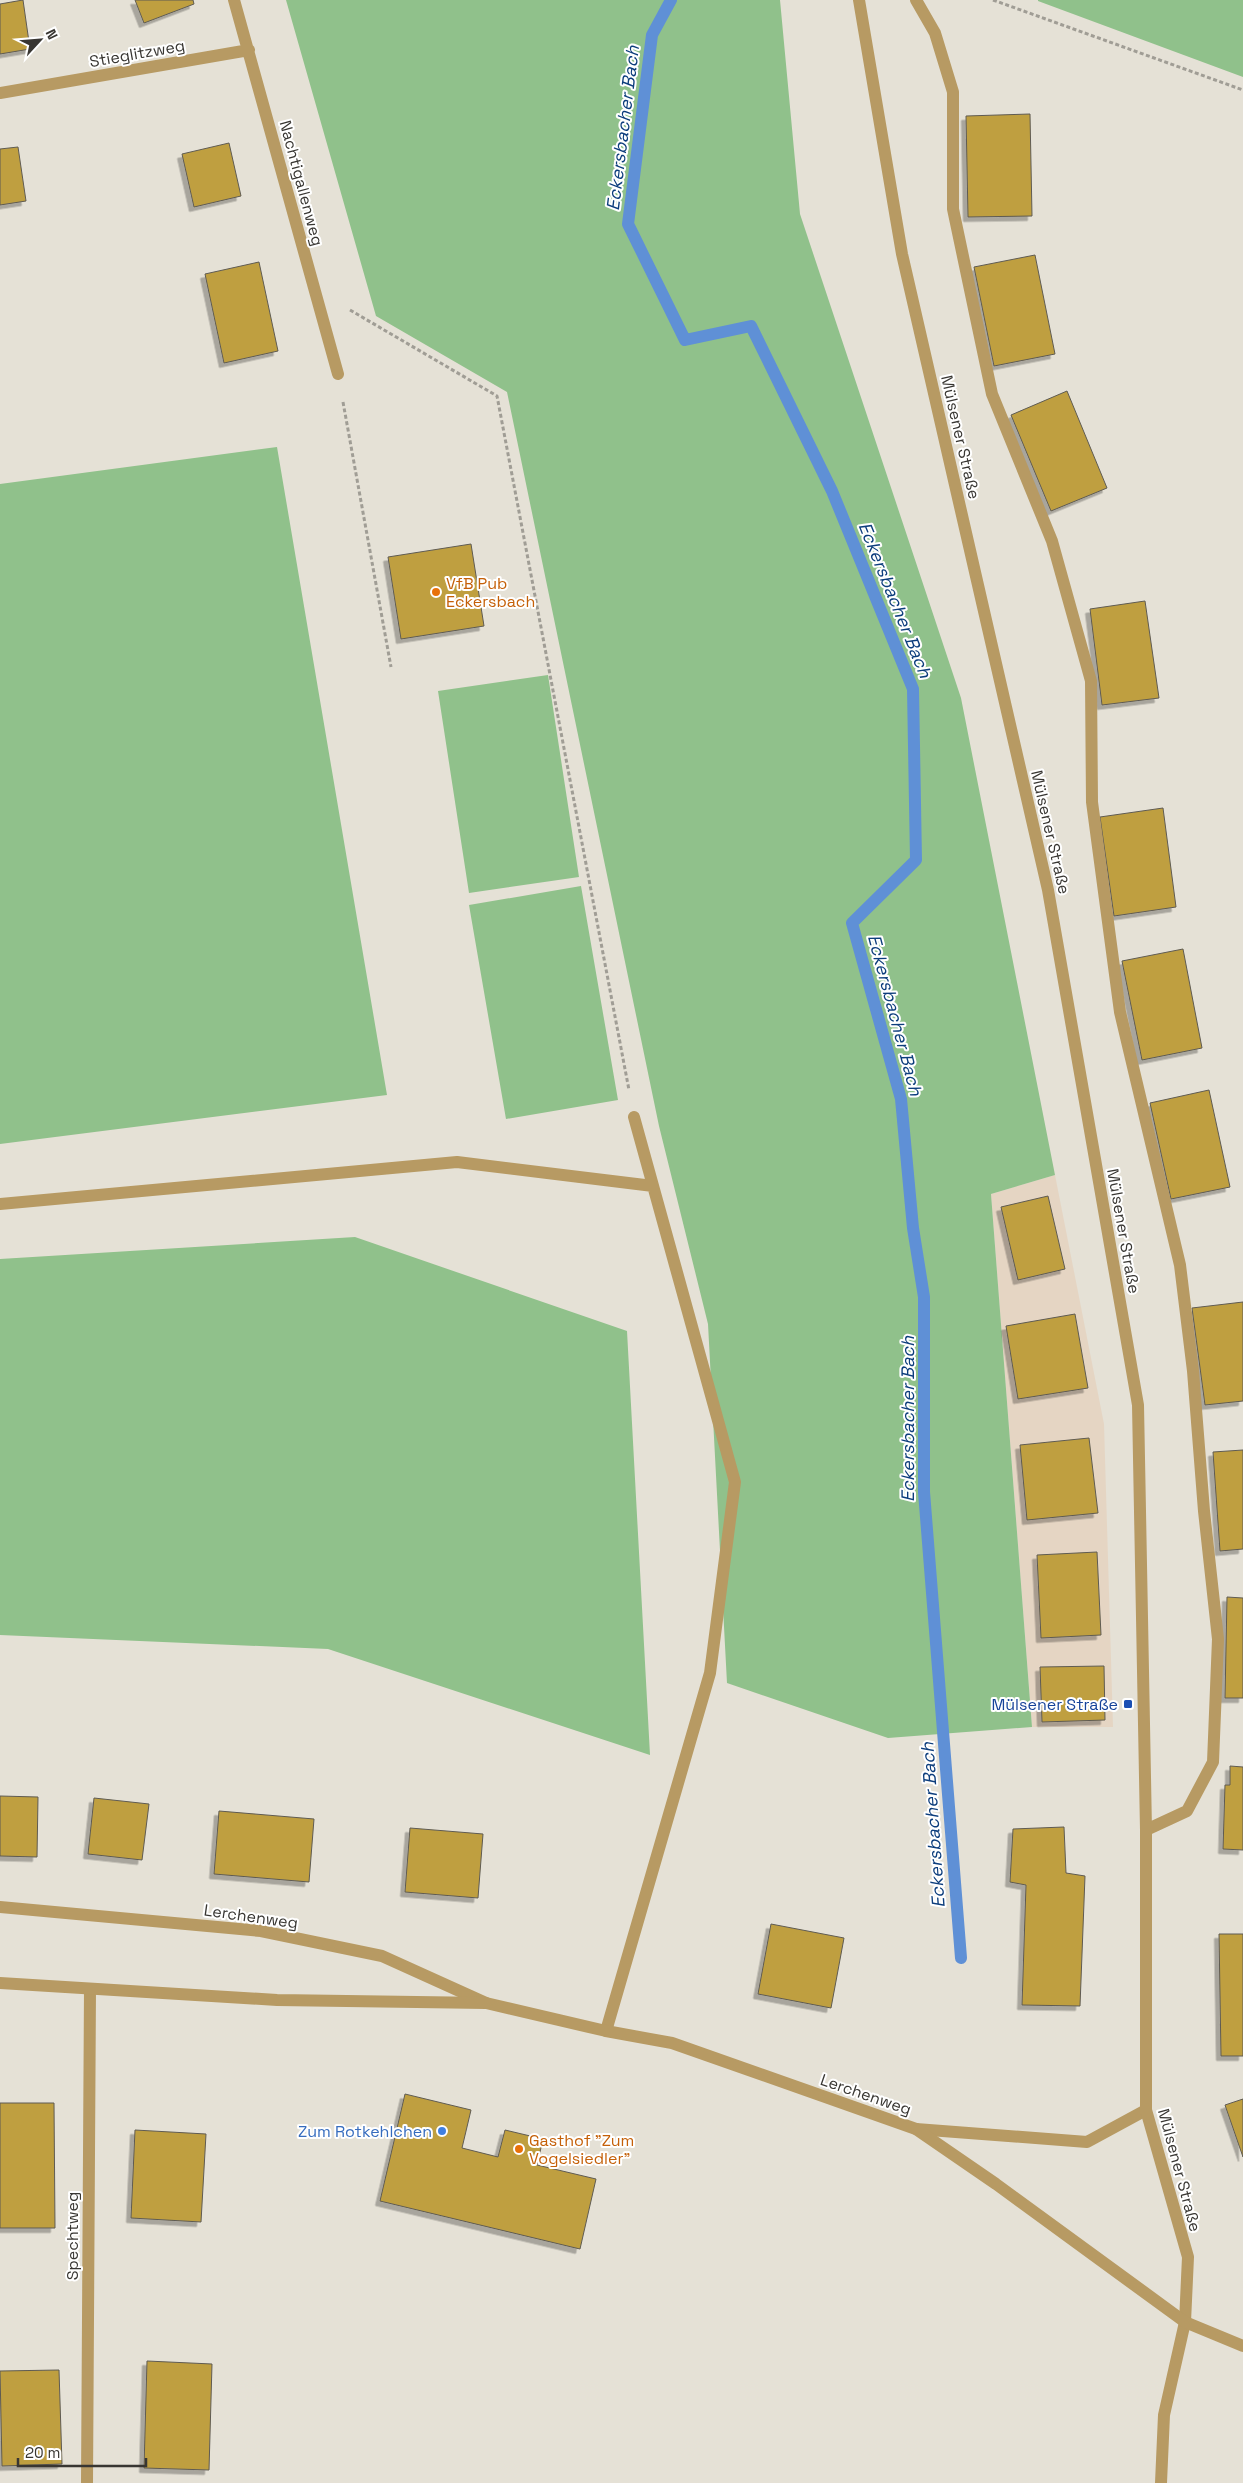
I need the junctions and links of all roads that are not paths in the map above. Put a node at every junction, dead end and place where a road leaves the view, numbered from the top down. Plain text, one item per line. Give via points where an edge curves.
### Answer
1 (234, 0) edge
2 (858, 0) edge
3 (916, 0) edge
4 (249, 50) junction
5 (0, 93) edge
6 (338, 374) road end
7 (634, 1118) road end
8 (653, 1186) junction
9 (0, 1204) edge
10 (1146, 1830) junction
11 (0, 1907) edge
12 (0, 1983) edge
13 (90, 1988) junction
14 (486, 2003) junction
15 (606, 2031) junction
16 (1146, 2110) junction
17 (916, 2129) junction
18 (1186, 2322) junction
19 (1243, 2346) edge
20 (87, 2483) edge
21 (1161, 2483) edge

1 - 4 street, Nachtigallenweg
2 - 10 street, Mülsener Straße via 902,254 1048,890 1138,1405
3 - 10 street via 935,33 953,92 953,209 992,394 1052,540 1091,681 1092,802 1120,1012 1180,1266 1218,1639 1213,1762 1187,1811
4 - 5 street, Stieglitzweg
4 - 6 street, Nachtigallenweg
7 - 8 street
8 - 9 street via 457,1162
8 - 15 street via 735,1482 710,1673
10 - 16 street, Mülsener Straße
11 - 14 street, Lerchenweg via 261,1931 382,1956
12 - 13 street, Lerchenweg
13 - 14 street, Lerchenweg via 277,2000
13 - 20 street, Spechtweg
14 - 15 street, Lerchenweg
15 - 17 street, Lerchenweg via 672,2043
16 - 17 street via 1087,2142
16 - 18 street, Mülsener Straße via 1188,2257
17 - 18 street, Lerchenweg
18 - 19 street, Lerchenweg
18 - 21 street, Mülsener Straße via 1164,2415

